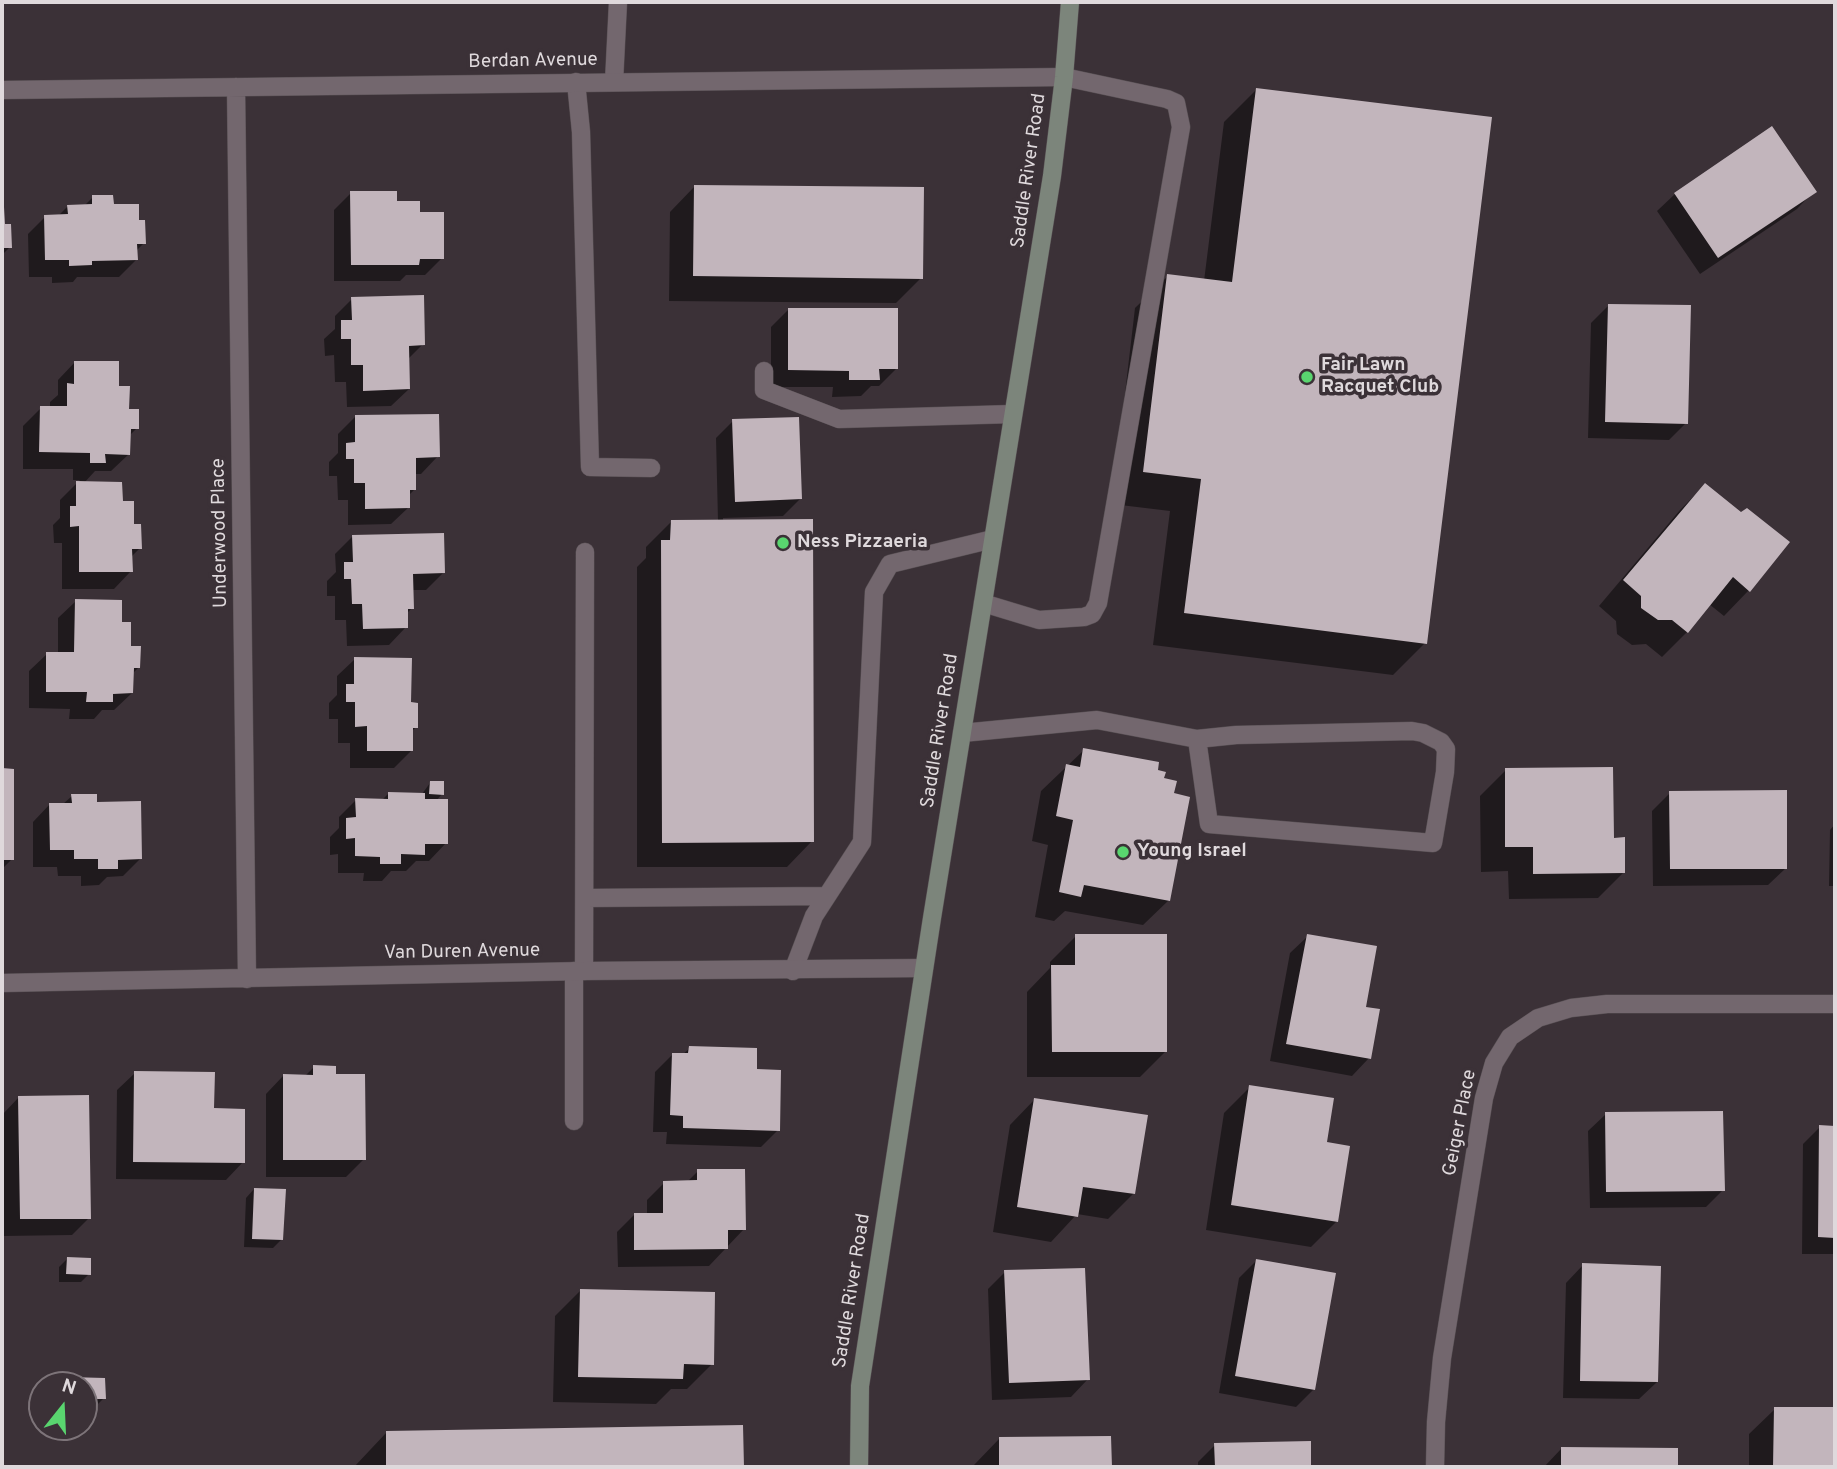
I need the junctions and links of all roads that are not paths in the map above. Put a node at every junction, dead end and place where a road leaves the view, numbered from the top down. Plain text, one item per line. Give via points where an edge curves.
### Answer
1 (618, 2) edge
2 (1070, 2) edge
3 (1064, 77) junction
4 (576, 82) junction
5 (614, 82) junction
6 (236, 87) junction
7 (2, 90) edge
8 (764, 371) dead end
9 (1013, 414) junction
10 (651, 468) dead end
11 (993, 539) junction
12 (585, 552) dead end
13 (983, 603) junction
14 (962, 733) junction
15 (1197, 739) junction
16 (827, 896) junction
17 (586, 898) junction
18 (924, 968) junction
19 (579, 971) junction
20 (793, 971) junction
21 (247, 979) junction
22 (2, 983) edge
23 (1835, 1004) edge
24 (574, 1121) dead end
25 (859, 1467) edge
26 (1435, 1467) edge

1 - 5 street
2 - 3 main road, Saddle River Road
3 - 5 street, Berdan Avenue
3 - 9 main road, Saddle River Road
3 - 13 street, Berdan Avenue via 1167,99 1176,103 1181,127 1098,603 1092,614 1084,617 1039,620
4 - 5 street, Berdan Avenue
4 - 6 street, Berdan Avenue
4 - 10 street via 590,467
6 - 7 street, Berdan Avenue
6 - 21 street, Underwood Place
8 - 9 street via 764,390 839,419
9 - 11 main road, Saddle River Road
11 - 13 main road, Saddle River Road
11 - 16 street via 890,564 874,592 862,842
12 - 17 street
13 - 14 main road, Saddle River Road
14 - 15 street via 1097,720
14 - 18 main road, Saddle River Road
15 - 15 street via 1209,824 1433,843 1447,760 1446,749 1433,737 1412,731
16 - 17 street
16 - 20 street via 814,916
17 - 19 street
18 - 20 street, Van Duren Avenue
18 - 25 main road, Saddle River Road via 860,1386
19 - 20 street, Van Duren Avenue
19 - 21 street, Van Duren Avenue
19 - 24 street
21 - 22 street, Van Duren Avenue
23 - 26 street, Geiger Place via 1607,1004 1538,1018 1510,1037 1494,1063 1484,1098 1442,1358

